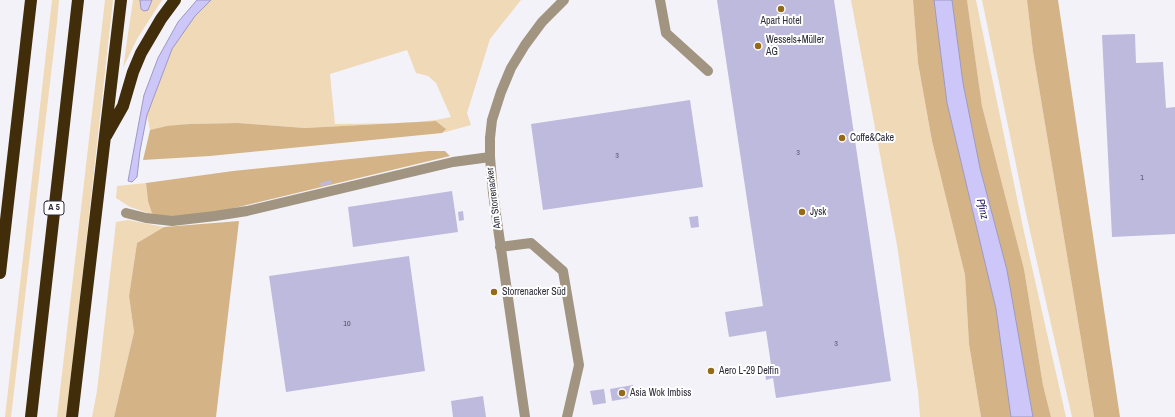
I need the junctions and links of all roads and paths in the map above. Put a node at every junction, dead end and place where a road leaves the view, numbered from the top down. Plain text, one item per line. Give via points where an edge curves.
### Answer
1 (31, 0) edge
2 (78, 0) edge
3 (121, 0) edge
4 (175, 0) edge
5 (564, 0) edge
6 (660, 0) edge
7 (708, 71) dead end
8 (103, 140) junction
9 (490, 157) junction
10 (126, 214) dead end
11 (500, 247) junction
12 (0, 274) edge
13 (31, 417) edge
14 (72, 417) edge
15 (525, 417) edge
16 (567, 417) edge

1 - 12 highway
2 - 13 highway, A 5
3 - 8 highway
4 - 8 highway via 161,18 141,53 123,106
5 - 9 street, Am Storrenacker via 542,22 511,68 492,120
6 - 7 street via 666,32
8 - 14 highway
9 - 10 street via 453,162 247,211 172,221
9 - 11 street, Am Storrenacker
11 - 15 street, Am Storrenacker
11 - 16 street via 531,243 563,271 580,365

